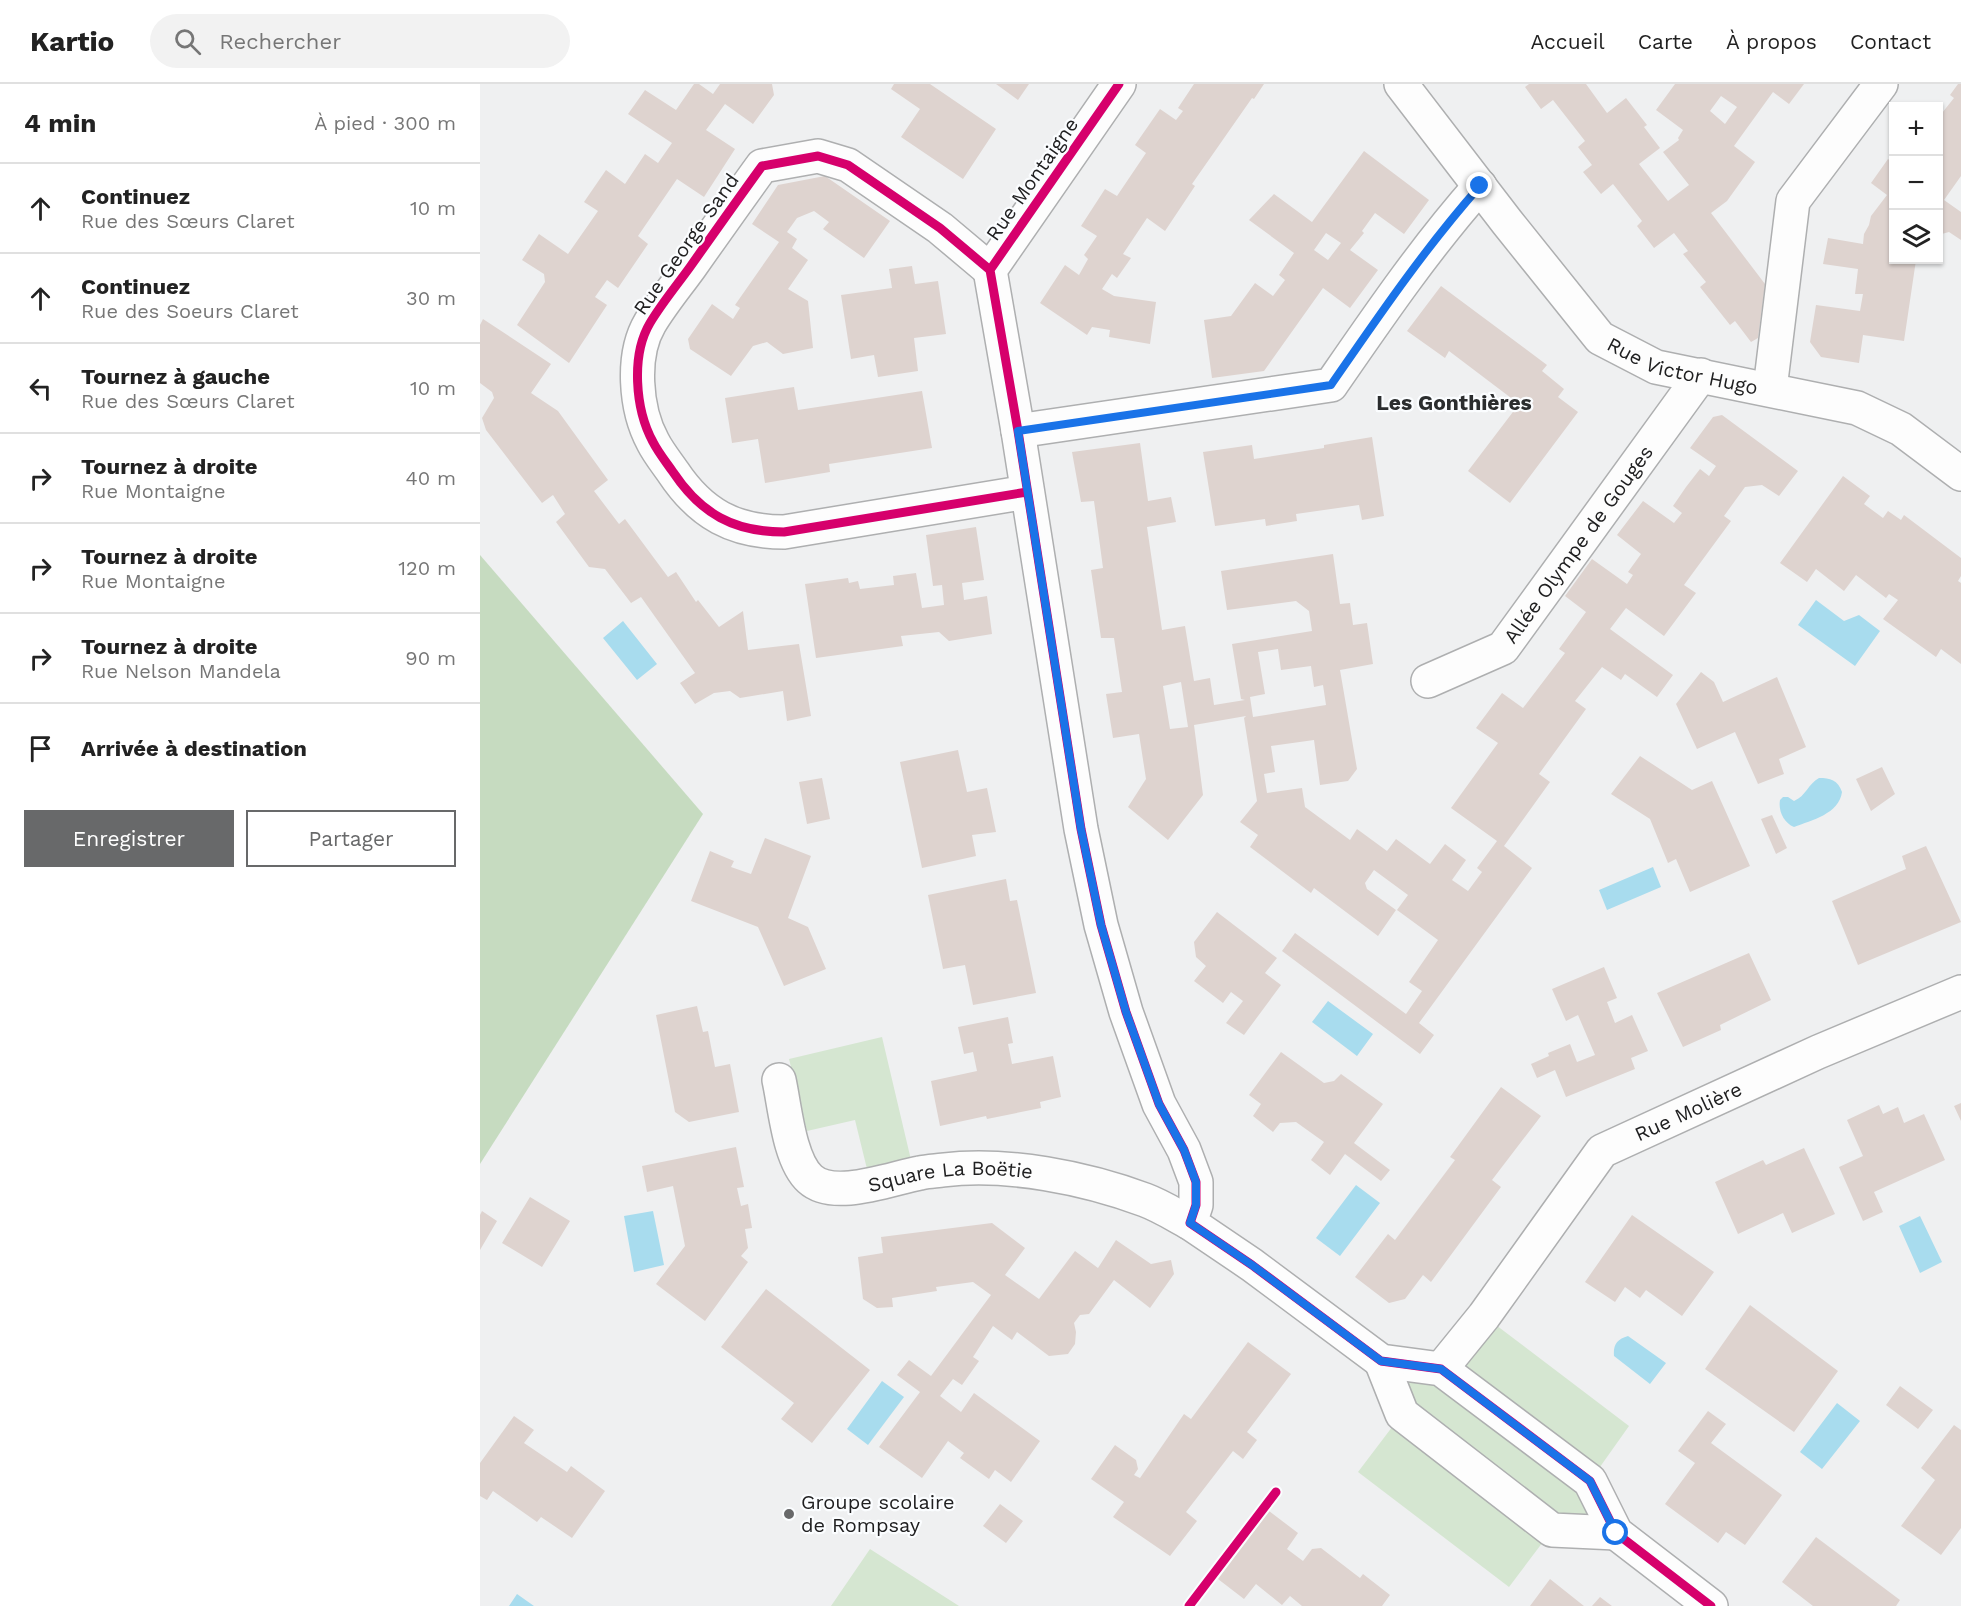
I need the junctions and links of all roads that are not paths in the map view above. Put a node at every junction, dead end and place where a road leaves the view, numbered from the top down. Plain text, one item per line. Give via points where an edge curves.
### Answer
1 (1119, 84) edge
2 (1401, 84) edge
3 (1881, 84) edge
4 (1480, 186) junction
5 (990, 270) junction
6 (1701, 375) junction
7 (1770, 390) junction
8 (1018, 431) junction
9 (1961, 474) edge
10 (1027, 492) junction
11 (1428, 681) dead end
12 (1961, 992) edge
13 (779, 1080) dead end
14 (1190, 1223) junction
15 (1381, 1361) junction
16 (1441, 1369) junction
17 (1616, 1533) junction
18 (1711, 1606) edge

1 - 5 street, Rue Montaigne
2 - 4 street, Rue Victor Hugo
3 - 7 street via 1793,201
4 - 6 street, Rue Victor Hugo via 1600,338 1656,367
4 - 8 street via 1383,310 1331,385
5 - 8 street, Rue Montaigne
5 - 10 street, Rue George Sand via 940,228 848,165 818,156 762,166 649,324 638,356 640,412 652,441 683,487 708,511 731,524 762,532 784,532
6 - 7 street, Rue Victor Hugo
6 - 11 street, Allée Olympe de Gouges via 1503,648
7 - 9 street, Rue Victor Hugo via 1857,408 1901,429
8 - 10 street, Rue Montaigne
10 - 14 street, Rue Montaigne via 1081,829 1101,925 1126,1012 1159,1104 1196,1182 1196,1205
12 - 16 street, Rue Molière via 1818,1052 1602,1151 1484,1316
13 - 14 street, Square La Boëtie via 794,1156 810,1180 833,1189 957,1168 1004,1169 1076,1179 1148,1201
14 - 15 street
15 - 16 street
15 - 17 street via 1402,1414 1552,1530
16 - 17 street via 1590,1481
17 - 18 street

